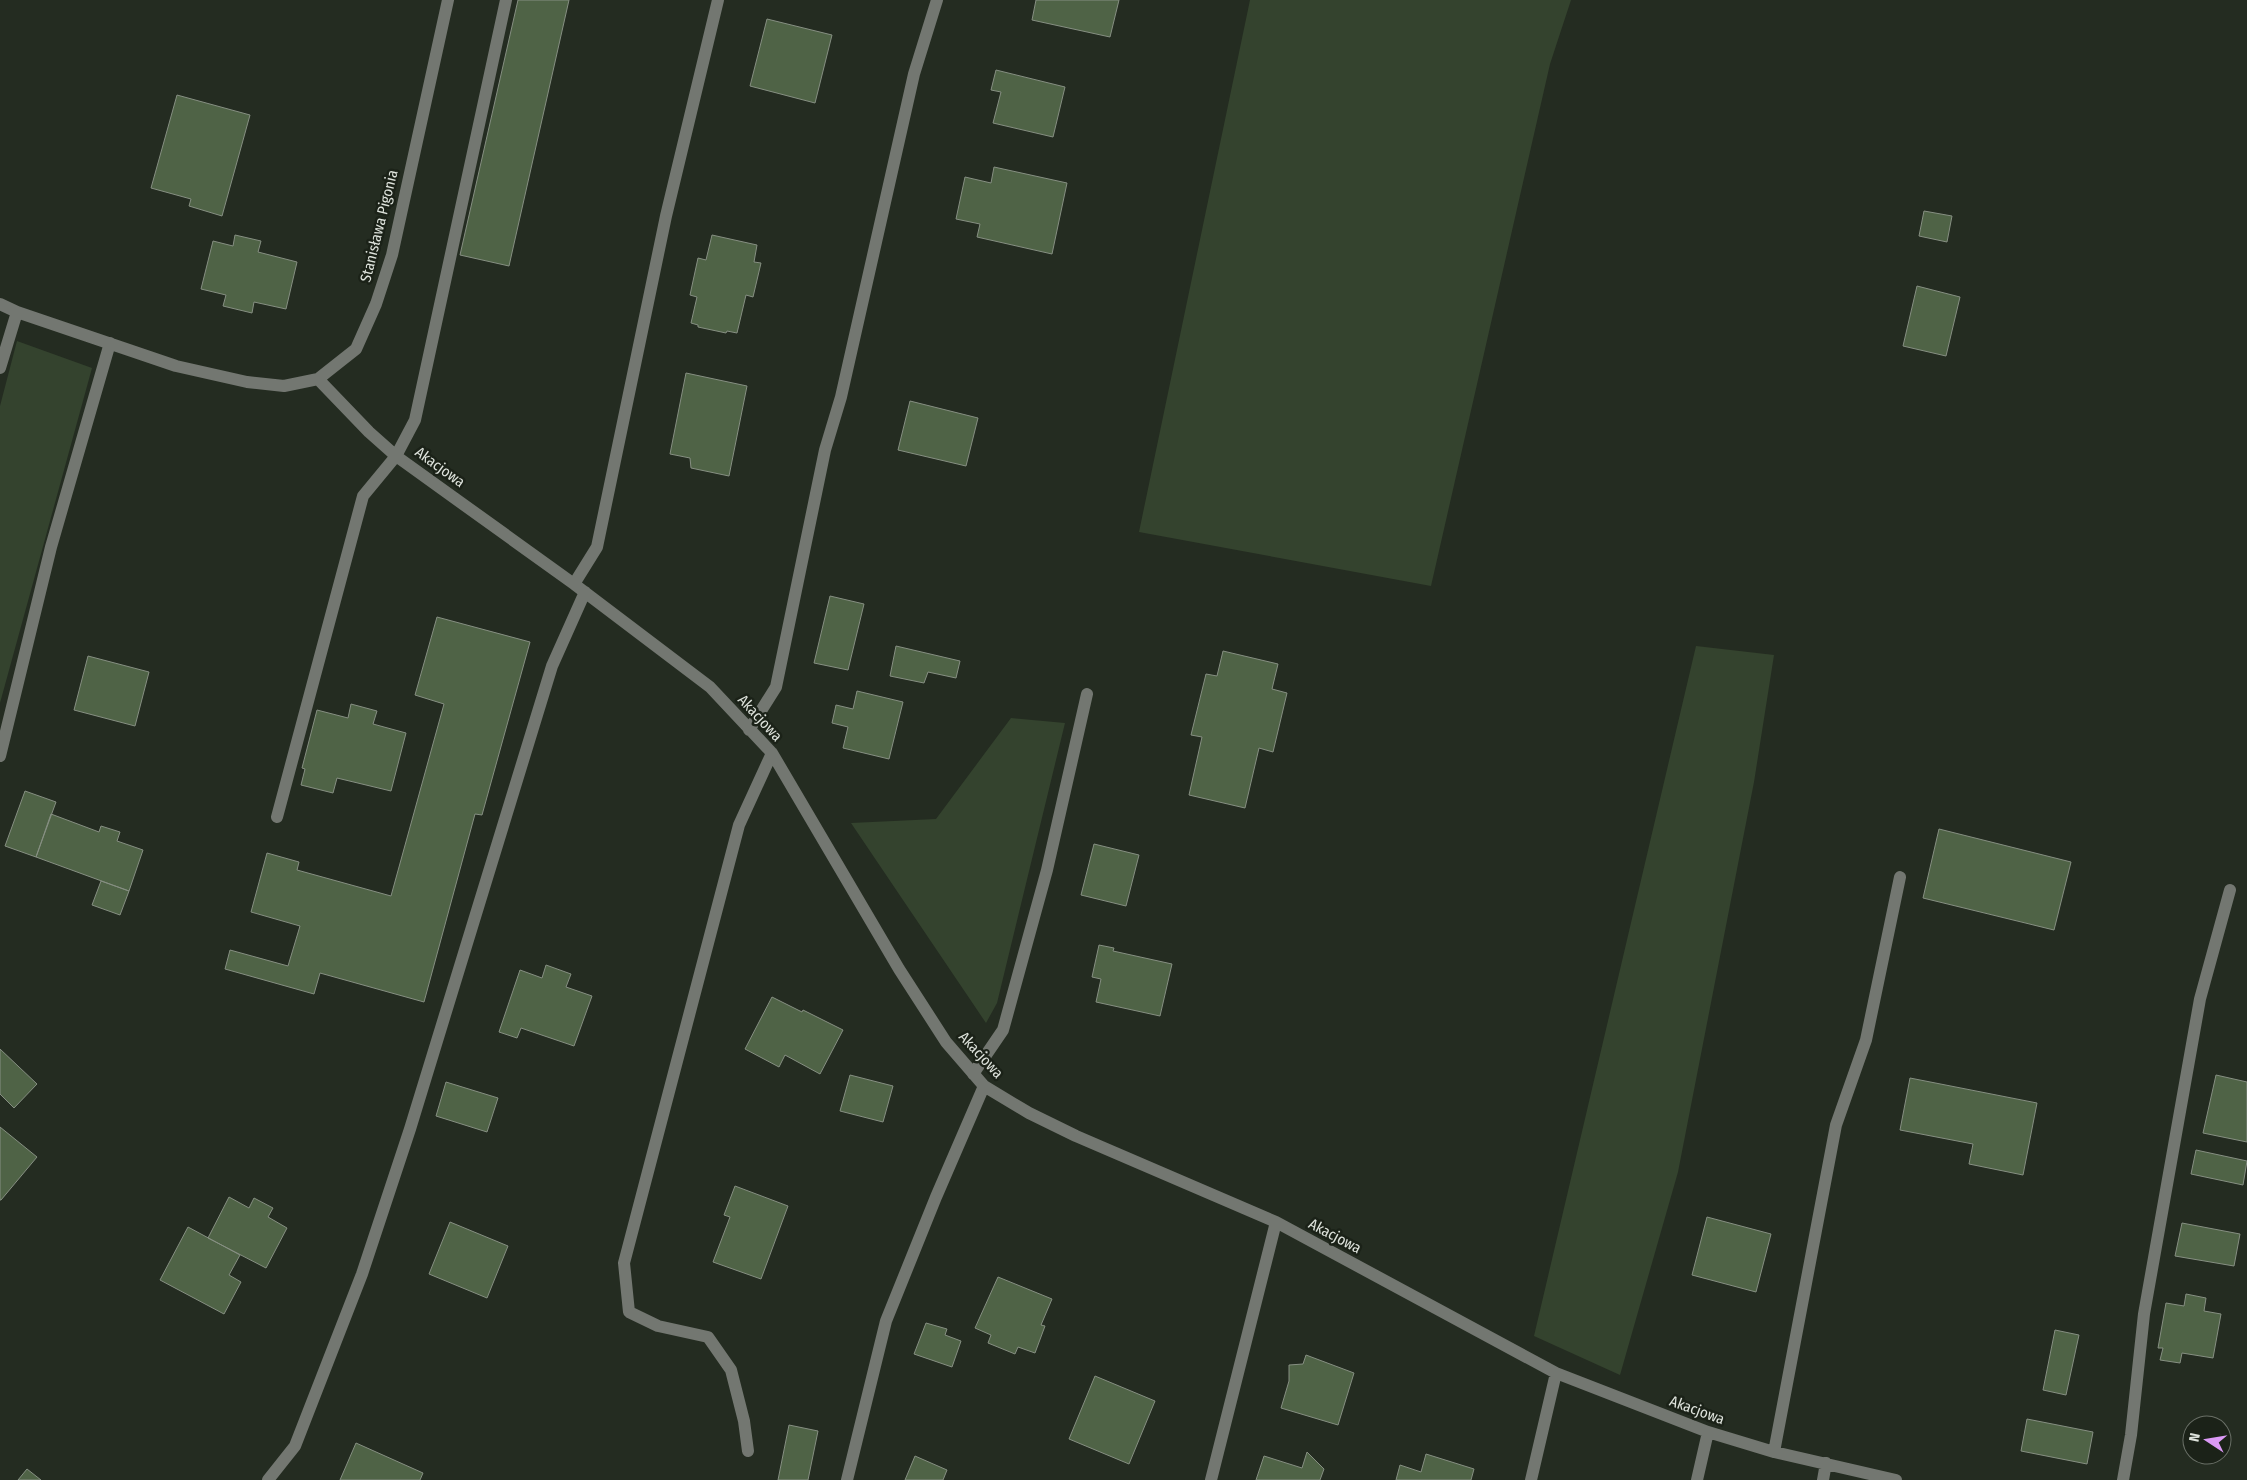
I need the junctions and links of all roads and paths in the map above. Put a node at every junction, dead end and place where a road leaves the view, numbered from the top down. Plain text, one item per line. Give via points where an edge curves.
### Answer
1 (448, 0) edge
2 (506, 0) edge
3 (718, 0) edge
4 (937, 0) edge
5 (0, 304) edge
6 (17, 312) junction
7 (110, 343) junction
8 (0, 368) edge
9 (318, 379) junction
10 (396, 456) junction
11 (574, 584) junction
12 (585, 592) junction
13 (1087, 694) dead end
14 (749, 730) junction
15 (772, 753) junction
16 (0, 756) edge
17 (277, 816) dead end
18 (1900, 877) dead end
19 (2230, 890) dead end
20 (973, 1074) junction
21 (984, 1086) junction
22 (1276, 1222) junction
23 (1556, 1373) junction
24 (1708, 1432) junction
25 (748, 1451) dead end
26 (1774, 1452) junction
27 (1826, 1464) junction
28 (268, 1480) edge
29 (847, 1480) edge
30 (1211, 1480) edge
31 (1531, 1480) edge
32 (1697, 1480) edge
33 (1823, 1480) edge
34 (1896, 1480) edge
35 (2123, 1480) edge

1 - 9 street, Stanisława Pigonia via 392,255 378,296 356,349
2 - 10 street via 415,420
3 - 11 street via 666,216 597,548
4 - 14 street via 914,74 841,397 825,450 776,687
5 - 6 street, Stanisława Pigonia
6 - 7 street, Stanisława Pigonia
6 - 8 street
7 - 9 street, Stanisława Pigonia via 176,366 247,382 284,386
7 - 16 street via 51,547
9 - 10 street, Akacjowa
10 - 11 street, Akacjowa
10 - 17 street via 363,496
11 - 12 street, Akacjowa
12 - 14 street, Akacjowa via 710,687
12 - 28 street via 552,666 410,1129 362,1274 295,1446
13 - 20 street via 1047,870 1003,1030
14 - 15 street, Akacjowa
15 - 20 street, Akacjowa via 900,969 946,1042
15 - 25 street via 739,826 624,1262 630,1312 658,1326 708,1337 731,1370
18 - 26 street via 1866,1040 1836,1125
19 - 35 street via 2200,999 2144,1314
20 - 21 street, Akacjowa
21 - 22 street, Akacjowa via 1076,1136
21 - 29 street via 886,1321
22 - 23 street, Akacjowa
22 - 30 street
23 - 24 street, Akacjowa
23 - 31 street
24 - 26 street, Akacjowa
24 - 32 street
26 - 27 street, Akacjowa
27 - 33 street
27 - 34 street, Akacjowa

